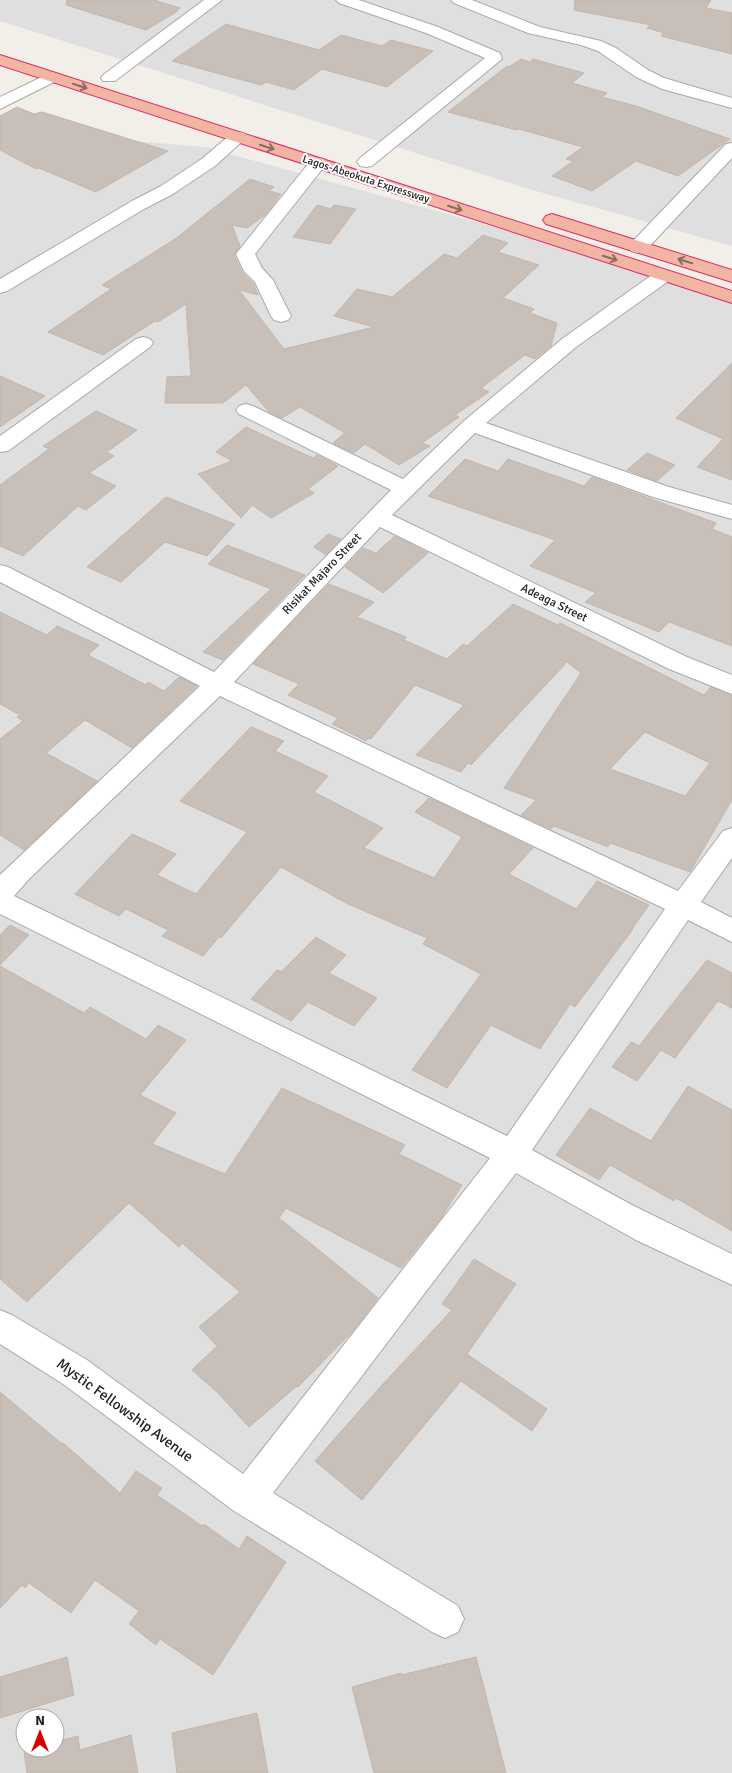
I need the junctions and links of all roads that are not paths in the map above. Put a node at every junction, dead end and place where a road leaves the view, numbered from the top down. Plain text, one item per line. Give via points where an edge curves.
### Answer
1 (214, 0) edge
2 (344, 0) edge
3 (459, 0) edge
4 (0, 44) edge
5 (0, 60) edge
6 (52, 77) junction
7 (109, 78) junction
8 (732, 103) edge
9 (0, 104) edge
10 (238, 137) junction
11 (732, 148) edge
12 (366, 162) junction
13 (318, 163) junction
14 (465, 193) dead end
15 (538, 216) dead end
16 (638, 247) junction
17 (731, 274) edge
18 (663, 276) junction
19 (0, 287) edge
20 (732, 298) edge
21 (281, 316) dead end
22 (143, 342) dead end
23 (246, 410) dead end
24 (471, 424) junction
25 (0, 446) edge
26 (406, 489) junction
27 (732, 512) edge
28 (377, 517) junction
29 (0, 572) edge
30 (218, 684) junction
31 (732, 685) edge
32 (732, 838) edge
33 (10, 868) edge
34 (0, 894) edge
35 (0, 902) edge
36 (683, 905) junction
37 (732, 931) edge
38 (512, 1154) junction
39 (732, 1270) edge
40 (0, 1326) edge
41 (247, 1498) junction
42 (445, 1619) dead end

1 - 7 street
2 - 12 street via 432,30 494,56
3 - 8 street via 533,30 575,38 604,48 650,78
4 - 7 highway, Lagos-Abeokuta Expressway
5 - 6 highway, Lagos-Abeokuta Expressway
6 - 9 street
6 -> 10 highway, Lagos-Abeokuta Expressway
7 - 12 highway, Lagos-Abeokuta Expressway
10 -> 13 highway, Lagos-Abeokuta Expressway
10 - 19 street via 210,162 167,190
11 - 16 street
12 - 14 highway, Lagos-Abeokuta Expressway
13 -> 18 highway, Lagos-Abeokuta Expressway
13 - 21 street via 245,254 263,280
15 - 16 highway
17 -> 16 highway
18 - 20 highway, Lagos-Abeokuta Expressway
18 - 24 street, Risikat Majaro Street via 569,344
22 - 25 street
23 - 26 street
24 - 26 street, Risikat Majaro Street
24 - 27 street via 637,484
26 - 28 street, Risikat Majaro Street
28 - 30 street, Risikat Majaro Street
28 - 31 street, Adeaga Street via 678,663
29 - 30 street
30 - 33 street, Risikat Majaro Street
30 - 36 street
32 - 36 street
33 - 34 street, Risikat Majaro Street
35 - 38 street
36 - 37 street
36 - 38 street
38 - 39 street via 596,1204
38 - 41 street
40 - 41 street, Mystic Fellowship Avenue via 74,1372
41 - 42 street, Mystic Fellowship Avenue

